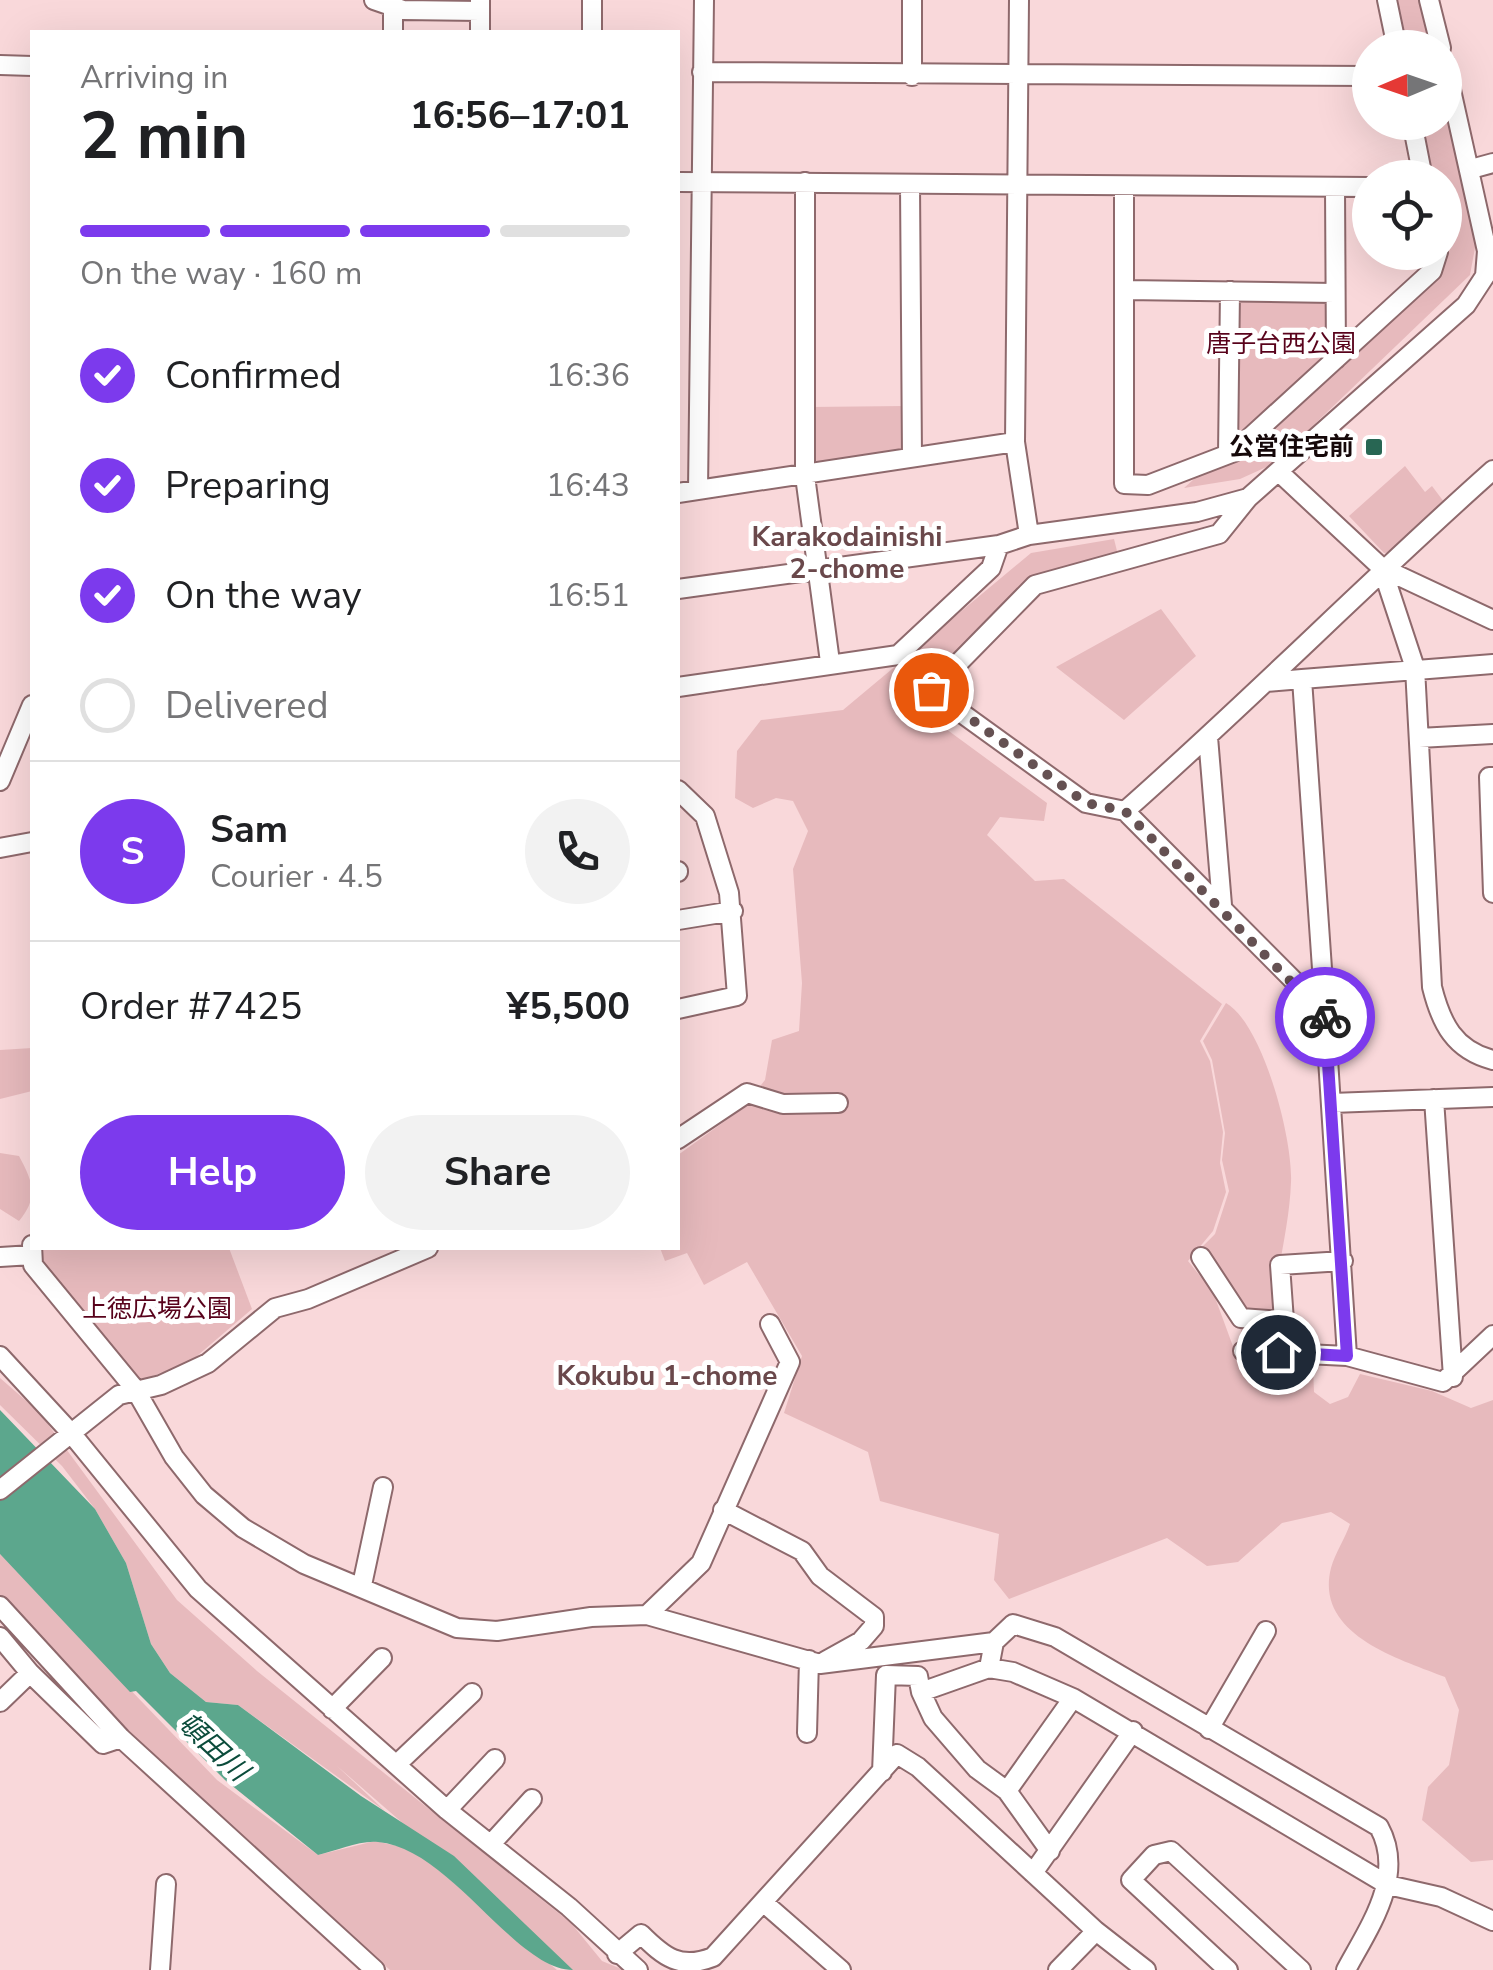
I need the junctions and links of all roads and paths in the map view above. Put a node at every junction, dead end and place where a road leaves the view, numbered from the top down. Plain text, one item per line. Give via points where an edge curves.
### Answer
1 (592, 0) edge
2 (704, 0) edge
3 (912, 0) edge
4 (1019, 0) edge
5 (1386, 0) edge
6 (1429, 0) edge
7 (381, 2) edge
8 (480, 6) edge
9 (392, 30) edge
10 (592, 30) edge
11 (1393, 30) edge
12 (1436, 30) edge
13 (0, 65) edge
14 (30, 66) edge
15 (702, 72) junction
16 (912, 76) junction
17 (1018, 76) junction
18 (1352, 76) edge
19 (1462, 129) edge
20 (1493, 163) edge
21 (1472, 168) junction
22 (680, 182) edge
23 (700, 182) junction
24 (805, 182) junction
25 (910, 184) junction
26 (1018, 184) junction
27 (1124, 186) junction
28 (1334, 188) junction
29 (1352, 188) edge
30 (1432, 270) edge
31 (1489, 281) edge
32 (1125, 290) junction
33 (1230, 291) junction
34 (1334, 293) junction
35 (1336, 359) junction
36 (1015, 442) junction
37 (1228, 454) junction
38 (912, 457) junction
39 (1493, 470) edge
40 (1280, 473) junction
41 (805, 476) junction
42 (698, 490) junction
43 (680, 494) edge
44 (1248, 498) junction
45 (1030, 535) junction
46 (999, 545) junction
47 (818, 568) junction
48 (1382, 568) junction
49 (680, 589) edge
50 (1493, 620) edge
51 (830, 662) junction
52 (1493, 664) edge
53 (1416, 668) junction
54 (1302, 679) junction
55 (1267, 682) junction
56 (680, 687) edge
57 (30, 710) edge
58 (1493, 734) edge
59 (1208, 737) junction
60 (1419, 738) junction
61 (1493, 777) edge
62 (0, 781) edge
63 (680, 792) edge
64 (1125, 811) junction
65 (30, 842) edge
66 (0, 848) edge
67 (1493, 893) edge
68 (1222, 905) junction
69 (733, 911) junction
70 (680, 920) edge
71 (680, 1009) edge
72 (1325, 1012) junction
73 (1493, 1060) edge
74 (1493, 1097) edge
75 (1434, 1100) junction
76 (838, 1103) dead end
77 (1332, 1104) junction
78 (680, 1138) edge
79 (32, 1250) edge
80 (423, 1250) edge
81 (0, 1256) edge
82 (1202, 1257) dead end
83 (1342, 1261) junction
84 (770, 1324) dead end
85 (1493, 1336) edge
86 (1243, 1351) dead end
87 (0, 1356) edge
88 (1347, 1356) junction
89 (1453, 1377) junction
90 (135, 1389) junction
91 (65, 1438) junction
92 (384, 1488) dead end
93 (0, 1490) edge
94 (723, 1510) junction
95 (362, 1586) junction
96 (0, 1606) edge
97 (648, 1615) junction
98 (1266, 1631) dead end
99 (0, 1637) edge
100 (994, 1642) junction
101 (382, 1658) dead end
102 (815, 1662) junction
103 (989, 1668) junction
104 (30, 1673) junction
105 (921, 1692) junction
106 (472, 1693) dead end
107 (1073, 1698) junction
108 (0, 1702) edge
109 (332, 1709) junction
110 (1209, 1728) junction
111 (1133, 1731) junction
112 (807, 1733) dead end
113 (120, 1738) junction
114 (495, 1759) dead end
115 (397, 1764) junction
116 (882, 1772) junction
117 (1007, 1791) junction
118 (532, 1798) dead end
119 (447, 1810) junction
120 (491, 1844) junction
121 (1050, 1851) junction
122 (1033, 1873) junction
123 (166, 1884) dead end
124 (1388, 1885) junction
125 (763, 1902) junction
126 (1493, 1904) edge
127 (1472, 1911) junction
128 (1493, 1921) edge
129 (1096, 1931) junction
130 (617, 1954) junction
131 (160, 1970) edge
132 (376, 1970) edge
133 (638, 1970) edge
134 (841, 1970) edge
135 (1058, 1970) edge
136 (1145, 1970) edge
137 (1228, 1970) edge
138 (1301, 1970) edge
139 (1346, 1970) edge

1 - 10 street
2 - 15 street
3 - 16 street
4 - 17 street
5 - 11 street
6 - 12 street
7 - 8 street
7 - 9 street
13 - 14 street
15 - 16 street
15 - 23 street
16 - 17 street
17 - 18 street
17 - 26 street
19 - 21 street
20 - 21 street
21 - 31 street
22 - 23 street
23 - 24 street
23 - 42 street
24 - 25 street
24 - 41 street
25 - 26 street
25 - 38 street
26 - 27 street
26 - 36 street
27 - 28 street
27 - 32 street
28 - 29 street
28 - 34 street
30 - 35 street
31 - 40 street
32 - 33 street
32 - 37 street via 1124,484 1148,485
33 - 34 street
33 - 37 street
34 - 35 street
35 - 37 street
36 - 38 street
36 - 45 street
38 - 41 street
39 - 48 street
40 - 44 street
40 - 48 street
41 - 42 street
41 - 47 street
42 - 43 street
44 - 45 street via 1197,512
44 - 64 street via 1218,534 1035,584 931,690 1086,803
45 - 46 street
46 - 47 street
46 - 51 street via 991,568 898,654
47 - 49 street
47 - 51 street
48 - 50 street
48 - 53 street
48 - 55 street
51 - 56 street
52 - 53 street
53 - 54 street
53 - 60 street
54 - 55 street
54 - 72 street
55 - 59 street
57 - 62 street
58 - 60 street
59 - 64 street
59 - 68 street
60 - 73 street via 1432,987 1440,1018 1455,1040
61 - 67 street
63 - 69 street via 706,816
64 - 68 street
65 - 66 street
68 - 72 street
69 - 70 street
69 - 71 street via 738,996
72 - 77 street
74 - 75 street
75 - 77 street
75 - 89 street
76 - 78 street via 783,1104 747,1093
77 - 83 street
79 - 81 street
79 - 90 street via 34,1265
80 - 90 street via 275,1308 208,1364
82 - 83 street via 1242,1318 1284,1321 1280,1264
83 - 88 street
84 - 94 street via 790,1362
85 - 89 street
86 - 88 street
87 - 91 street
88 - 89 street via 1443,1382
90 - 91 street via 119,1394
90 - 95 street via 204,1495 243,1528 304,1564
91 - 93 street
91 - 109 street via 198,1589
92 - 95 street
94 - 97 street via 701,1563
94 - 102 street via 802,1550 820,1576 874,1616 861,1641
95 - 97 street via 457,1628 496,1631
96 - 113 street
97 - 102 street
98 - 110 street
99 - 104 street
100 - 102 street
100 - 103 street
100 - 110 street via 1013,1624 1055,1637
101 - 109 street
102 - 112 street
103 - 105 street
103 - 107 street
104 - 108 street
104 - 113 street via 103,1744
105 - 116 street via 918,1676 886,1675
105 - 117 street via 933,1718 977,1770
106 - 115 street
107 - 111 street
107 - 117 street
109 - 115 street
110 - 124 street via 1379,1827
111 - 121 street
111 - 124 street
113 - 132 street
114 - 119 street
115 - 119 street
116 - 122 street via 896,1754 918,1768
116 - 125 street
117 - 121 street
118 - 120 street
119 - 120 street
120 - 130 street
121 - 122 street
122 - 129 street
123 - 131 street
124 - 127 street
124 - 139 street
125 - 130 street via 712,1956 693,1965 667,1960 641,1934
125 - 134 street
126 - 127 street
127 - 128 street
129 - 135 street
129 - 136 street
130 - 133 street
137 - 138 street via 1131,1880 1154,1855 1171,1851

